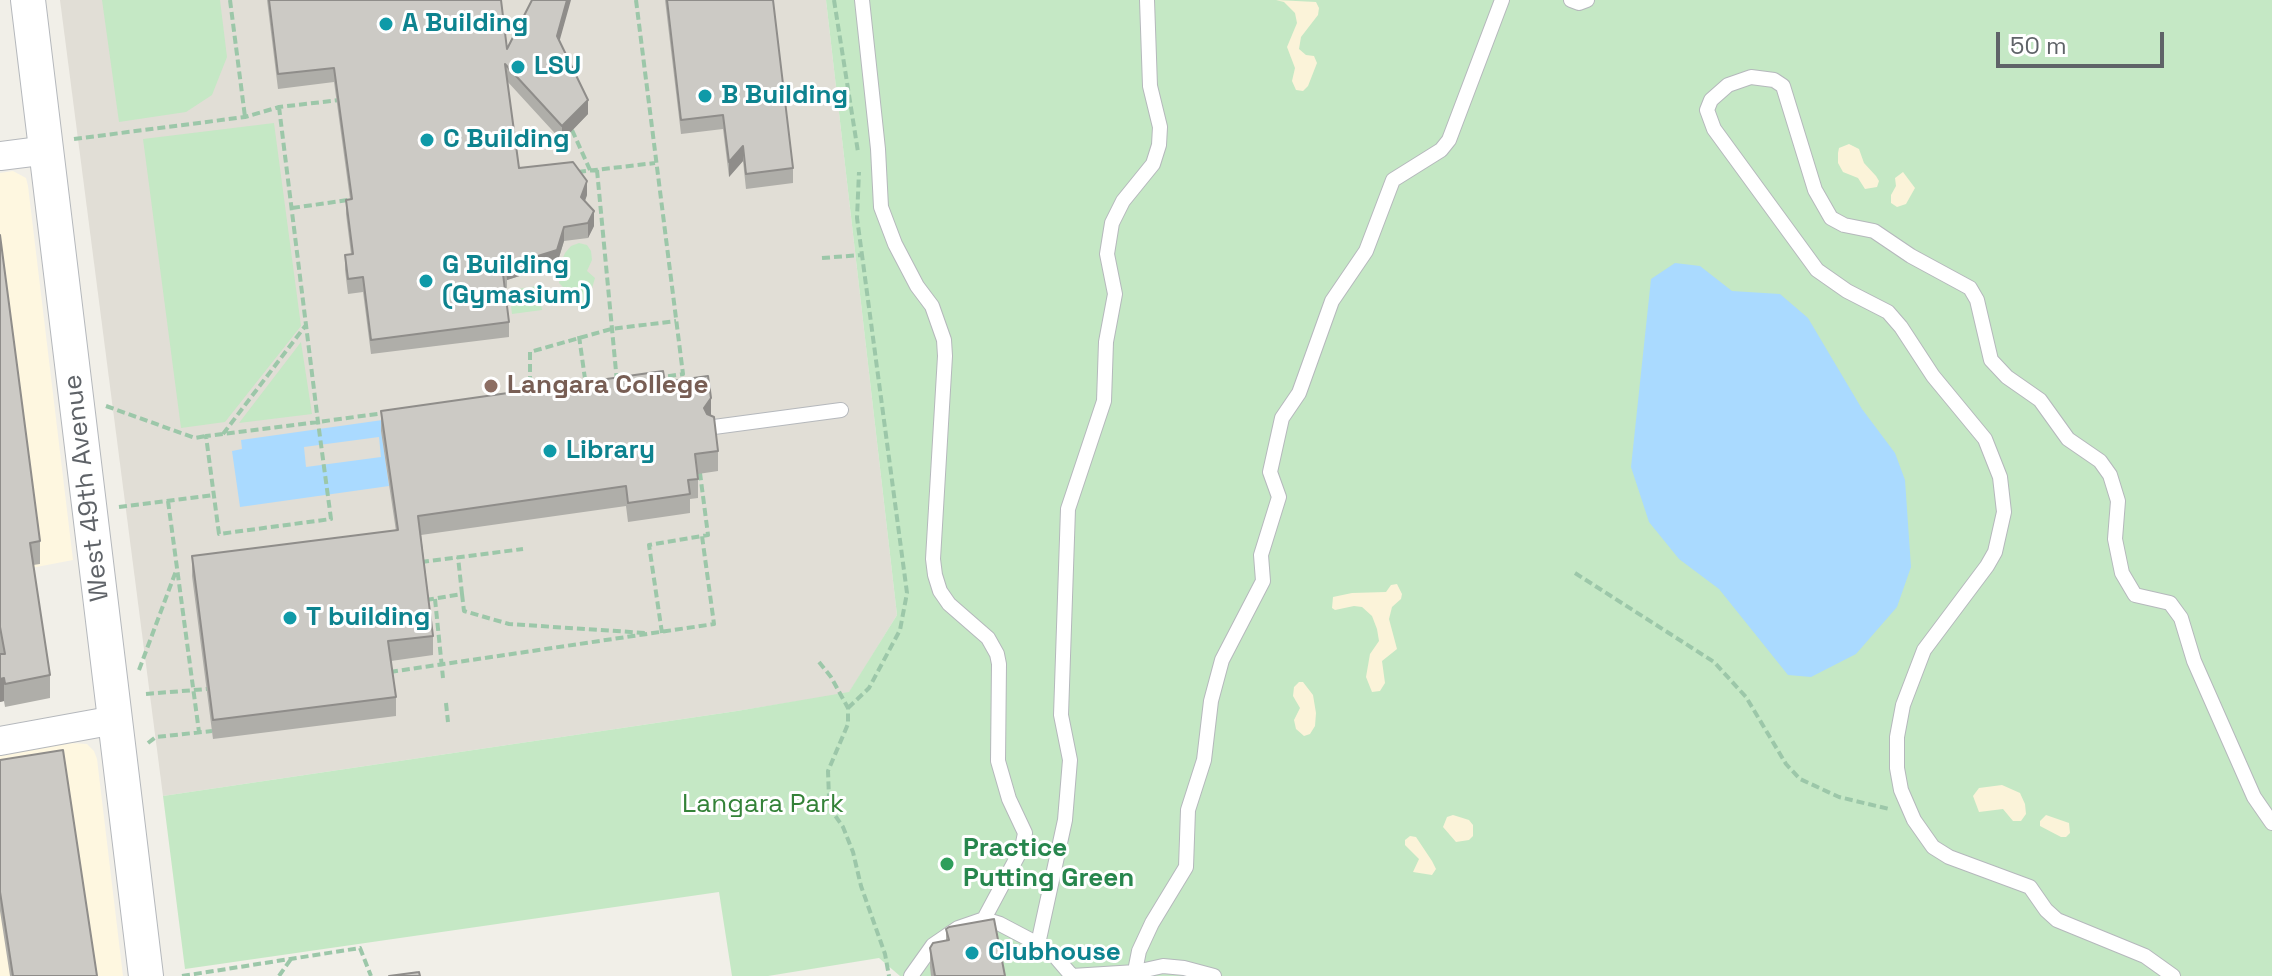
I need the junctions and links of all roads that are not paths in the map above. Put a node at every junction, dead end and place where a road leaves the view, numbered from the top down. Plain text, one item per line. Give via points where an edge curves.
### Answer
1 (28, 0) edge
2 (862, 0) edge
3 (1147, 0) edge
4 (1502, 0) edge
5 (1571, 0) edge
6 (1587, 0) edge
7 (61, 144) junction
8 (0, 156) edge
9 (841, 410) dead end
10 (714, 427) edge
11 (115, 720) junction
12 (0, 741) edge
13 (2272, 823) edge
14 (984, 919) junction
15 (1038, 944) junction
16 (1135, 974) edge
17 (146, 976) edge
18 (911, 976) edge
19 (1072, 976) edge
20 (1214, 976) edge
21 (2173, 976) edge

1 - 7 street, West 49th Avenue
2 - 14 lane via 881,207 944,340 935,575 949,604 988,638 997,654 998,761 1025,833
3 - 15 lane via 1150,86 1159,145 1153,164 1112,223 1107,254 1115,294 1106,342 1104,401 1068,509 1061,715 1070,760 1065,820
4 - 16 lane via 1449,140 1393,180 1366,251 1332,301 1299,393 1282,418 1270,472 1279,497 1261,555 1263,581 1222,660 1204,760 1188,810 1186,867 1152,923
5 - 6 lane
7 - 8 street
7 - 11 street, West 49th Avenue
9 - 10 lane
11 - 12 street
11 - 17 street, West 49th Avenue
13 - 21 lane via 2254,797 2194,661 2181,618 2170,603 2135,595 2122,573 2115,539 2118,501 2100,461 2068,439 2040,400 1991,360 1970,288 1874,231 1831,218 1815,190 1783,86 1765,78 1728,85 1707,110 1714,129 1817,270 1888,312 1901,327 1942,390 1985,439 2002,485 2003,525 1995,552 1924,650 1903,705 1897,768 1914,820 1933,847 1949,857 2030,887 2057,920 2145,956
14 - 15 lane
14 - 18 lane via 933,945
15 - 19 lane
16 - 19 lane
16 - 20 lane via 1163,966

